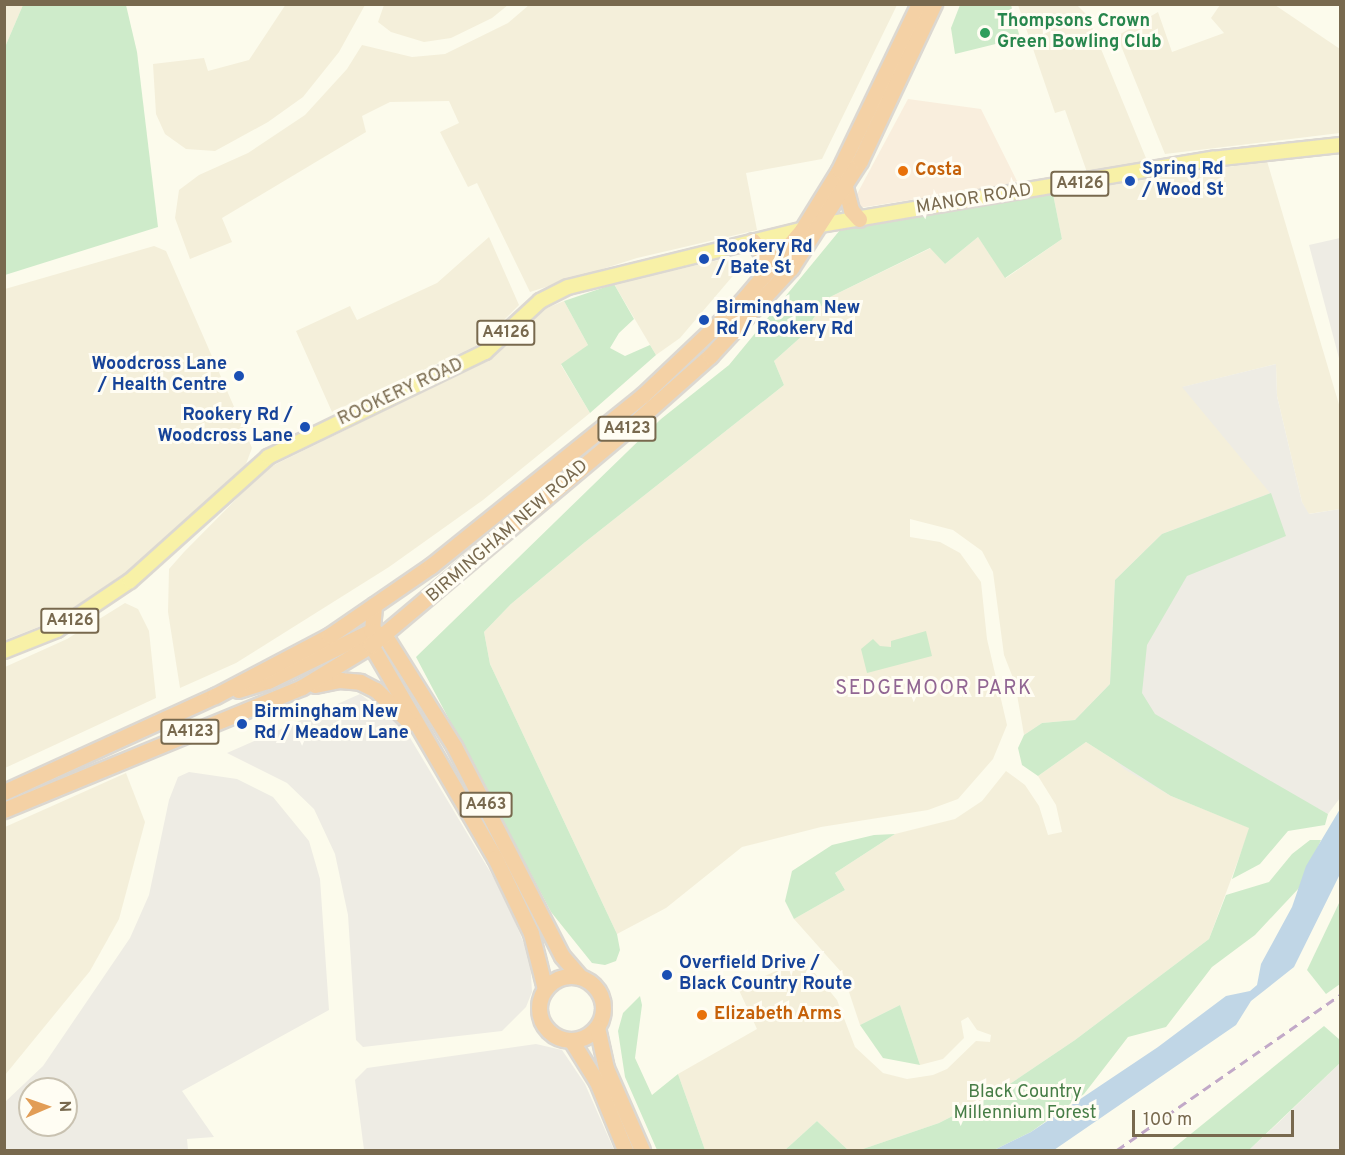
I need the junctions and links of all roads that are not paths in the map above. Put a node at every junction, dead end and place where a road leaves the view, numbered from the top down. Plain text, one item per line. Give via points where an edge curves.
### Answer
1 (919, 4) edge
2 (934, 4) edge
3 (1341, 145) edge
4 (845, 187) junction
5 (859, 219) junction
6 (820, 225) junction
7 (802, 230) junction
8 (753, 241) junction
9 (763, 278) junction
10 (374, 605) junction
11 (376, 638) junction
12 (4, 651) edge
13 (302, 687) junction
14 (215, 696) junction
15 (421, 733) junction
16 (4, 792) edge
17 (4, 810) edge
18 (580, 977) junction
19 (545, 989) junction
20 (597, 1027) junction
21 (571, 1040) junction
22 (625, 1150) edge
23 (642, 1150) edge

1 - 7 highway, BIRMINGHAM NEW ROAD / A4123 via 839,170
2 - 4 highway, BIRMINGHAM NEW ROAD / A4123 via 892,98
3 - 5 main road, MANOR ROAD / A4126 via 1212,159
4 - 5 highway via 850,210
4 - 6 highway, BIRMINGHAM NEW ROAD / A4123
5 - 6 main road, MANOR ROAD / A4126
6 - 7 main road, A4126
6 - 11 highway, BIRMINGHAM NEW ROAD / A4123 via 765,299 710,356
7 - 8 main road, ROOKERY ROAD / A4126
7 - 9 highway, BIRMINGHAM NEW ROAD / A4123
8 - 9 highway via 764,257
8 - 12 main road, ROOKERY ROAD / A4126 via 683,256 553,293 485,352 268,457 130,580 57,630
9 - 10 highway, BIRMINGHAM NEW ROAD / A4123 via 643,395 431,566
10 - 11 highway
10 - 14 highway, BIRMINGHAM NEW ROAD / A4123 via 329,636
11 - 13 highway, BIRMINGHAM NEW ROAD / A4123
11 - 14 highway, A4123 via 268,681
11 - 15 highway, A463
11 - 18 highway, A463 via 454,746 562,956
13 - 15 highway, A463 via 339,680 360,682 376,690
13 - 17 highway, BIRMINGHAM NEW ROAD / A4123
14 - 16 highway, BIRMINGHAM NEW ROAD / A4123
15 - 19 highway, A463 via 465,804 521,910 538,954
18 - 19 highway via 563,976
18 - 20 highway via 591,983 602,999 602,1017
19 - 21 highway via 539,1001 541,1021 555,1036
20 - 21 highway via 586,1036
20 - 23 highway via 606,1068
21 - 22 highway via 597,1082

